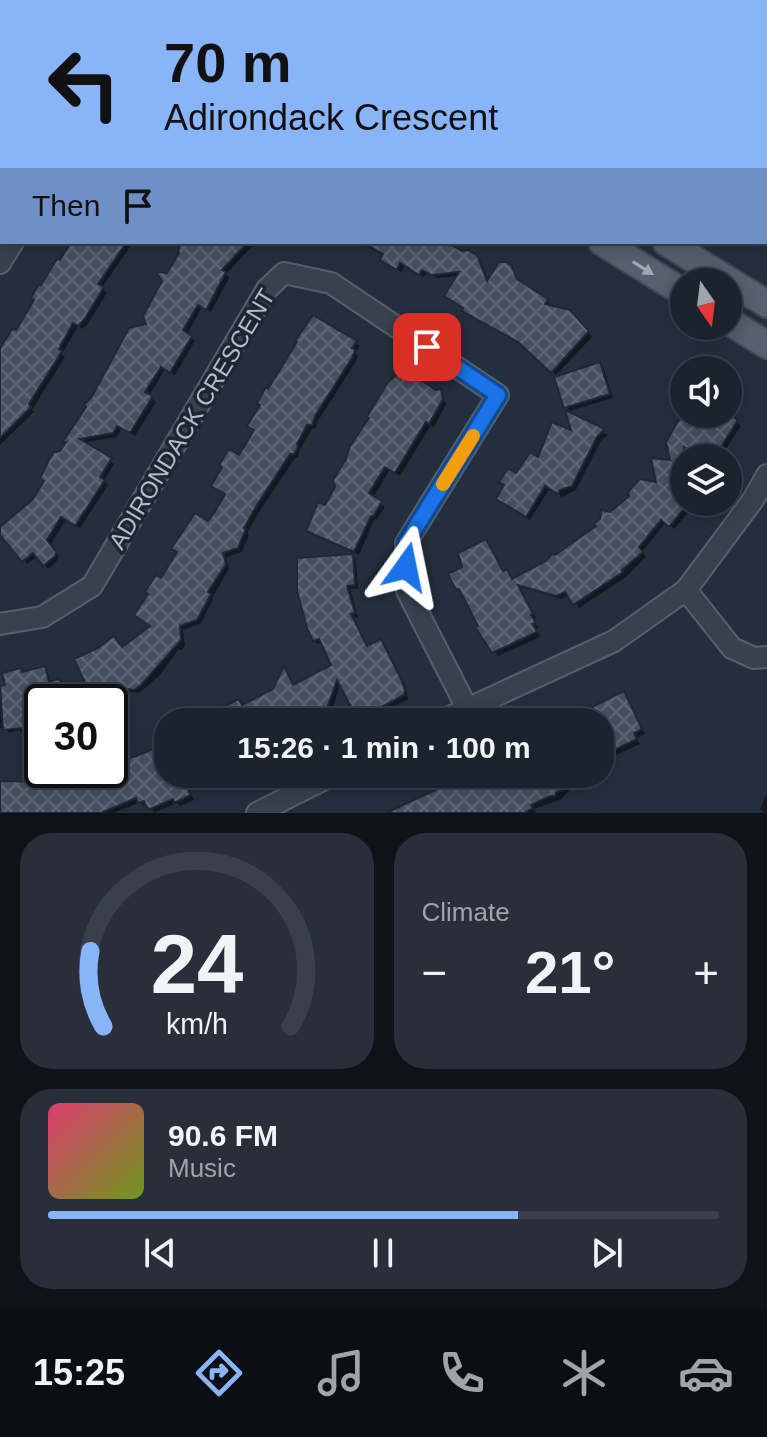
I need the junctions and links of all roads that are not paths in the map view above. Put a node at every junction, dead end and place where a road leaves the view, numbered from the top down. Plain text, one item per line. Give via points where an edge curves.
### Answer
1 (12, 244) edge
2 (605, 244) edge
3 (669, 244) edge
4 (0, 263) edge
5 (670, 284) edge
6 (767, 304) edge
7 (742, 330) edge
8 (767, 345) edge
9 (767, 475) edge
10 (686, 590) junction
11 (0, 624) edge
12 (767, 657) edge
13 (467, 708) joint
14 (307, 788) edge
15 (257, 813) edge

1 - 4 street
2 -> 5 main road
3 - 6 main road
7 - 8 main road
9 - 10 street
10 - 12 street via 732,648 754,658
10 - 13 street via 614,641
11 - 13 street, ADIRONDACK CRESCENT via 42,617 92,586 267,289 284,273 331,283 498,395 406,543 407,591
14 - 15 street

